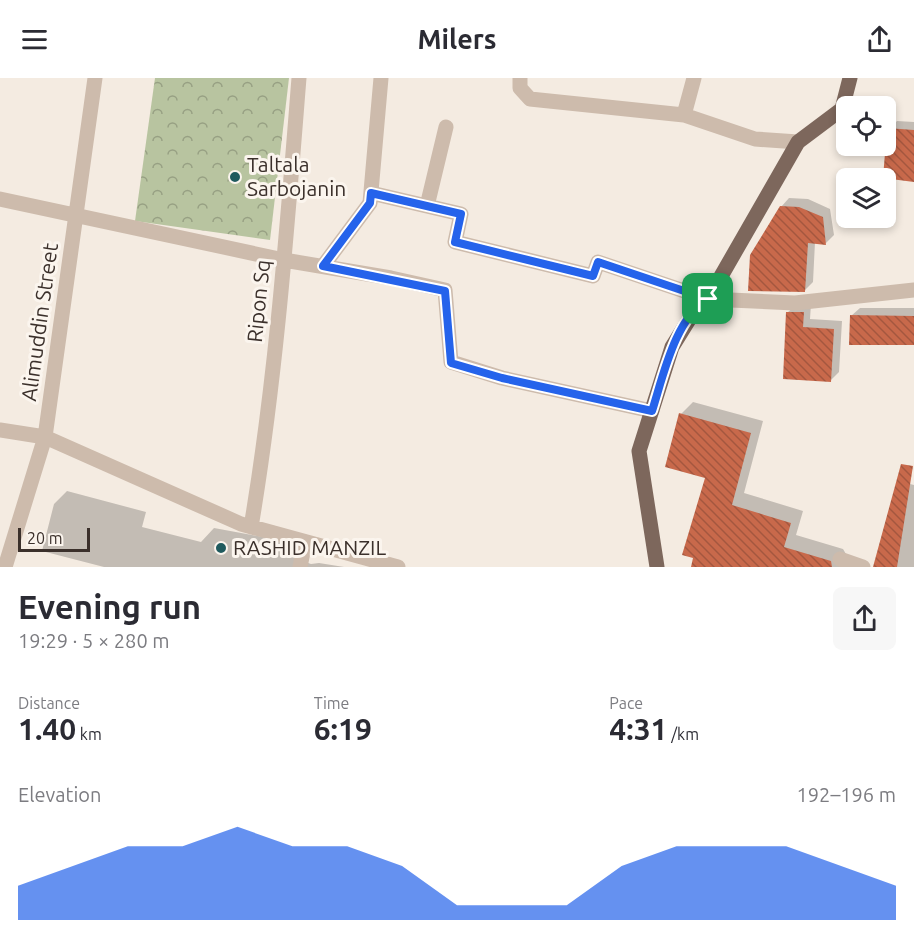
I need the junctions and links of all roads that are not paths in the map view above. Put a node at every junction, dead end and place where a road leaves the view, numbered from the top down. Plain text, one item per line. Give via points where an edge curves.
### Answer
1 (95, 78) edge
2 (299, 78) edge
3 (381, 78) edge
4 (520, 78) edge
5 (694, 78) edge
6 (850, 78) edge
7 (684, 115) junction
8 (446, 128) dead end
9 (798, 142) junction
10 (371, 193) junction
11 (0, 199) edge
12 (427, 206) junction
13 (77, 214) junction
14 (284, 260) junction
15 (323, 266) junction
16 (914, 290) edge
17 (708, 299) junction
18 (652, 411) junction
19 (0, 430) edge
20 (45, 437) junction
21 (251, 527) junction
22 (305, 542) junction
23 (840, 560) dead end
24 (5, 567) edge
25 (300, 567) edge
26 (398, 567) edge
27 (657, 567) edge
28 (863, 567) edge

1 - 13 street, Alimuddin Street
2 - 14 street, Ripon Sq
3 - 10 street
4 - 7 street via 520,88 530,99
5 - 7 street
6 - 9 main road via 842,109
7 - 9 street via 755,139
8 - 12 street
9 - 17 main road
10 - 12 street
10 - 15 street via 370,203
11 - 13 street
12 - 17 street via 461,214 455,242 593,276 598,262
13 - 14 street
13 - 20 street, Alimuddin Street
14 - 15 street
14 - 21 street, Ripon Sq
15 - 18 street via 445,291 451,363
16 - 17 street via 795,303
17 - 18 main road via 698,305 672,347
18 - 27 main road via 639,451
19 - 20 street
20 - 21 street
20 - 24 street, Alimuddin Street
21 - 22 street
22 - 25 street
22 - 26 street
23 - 28 street

